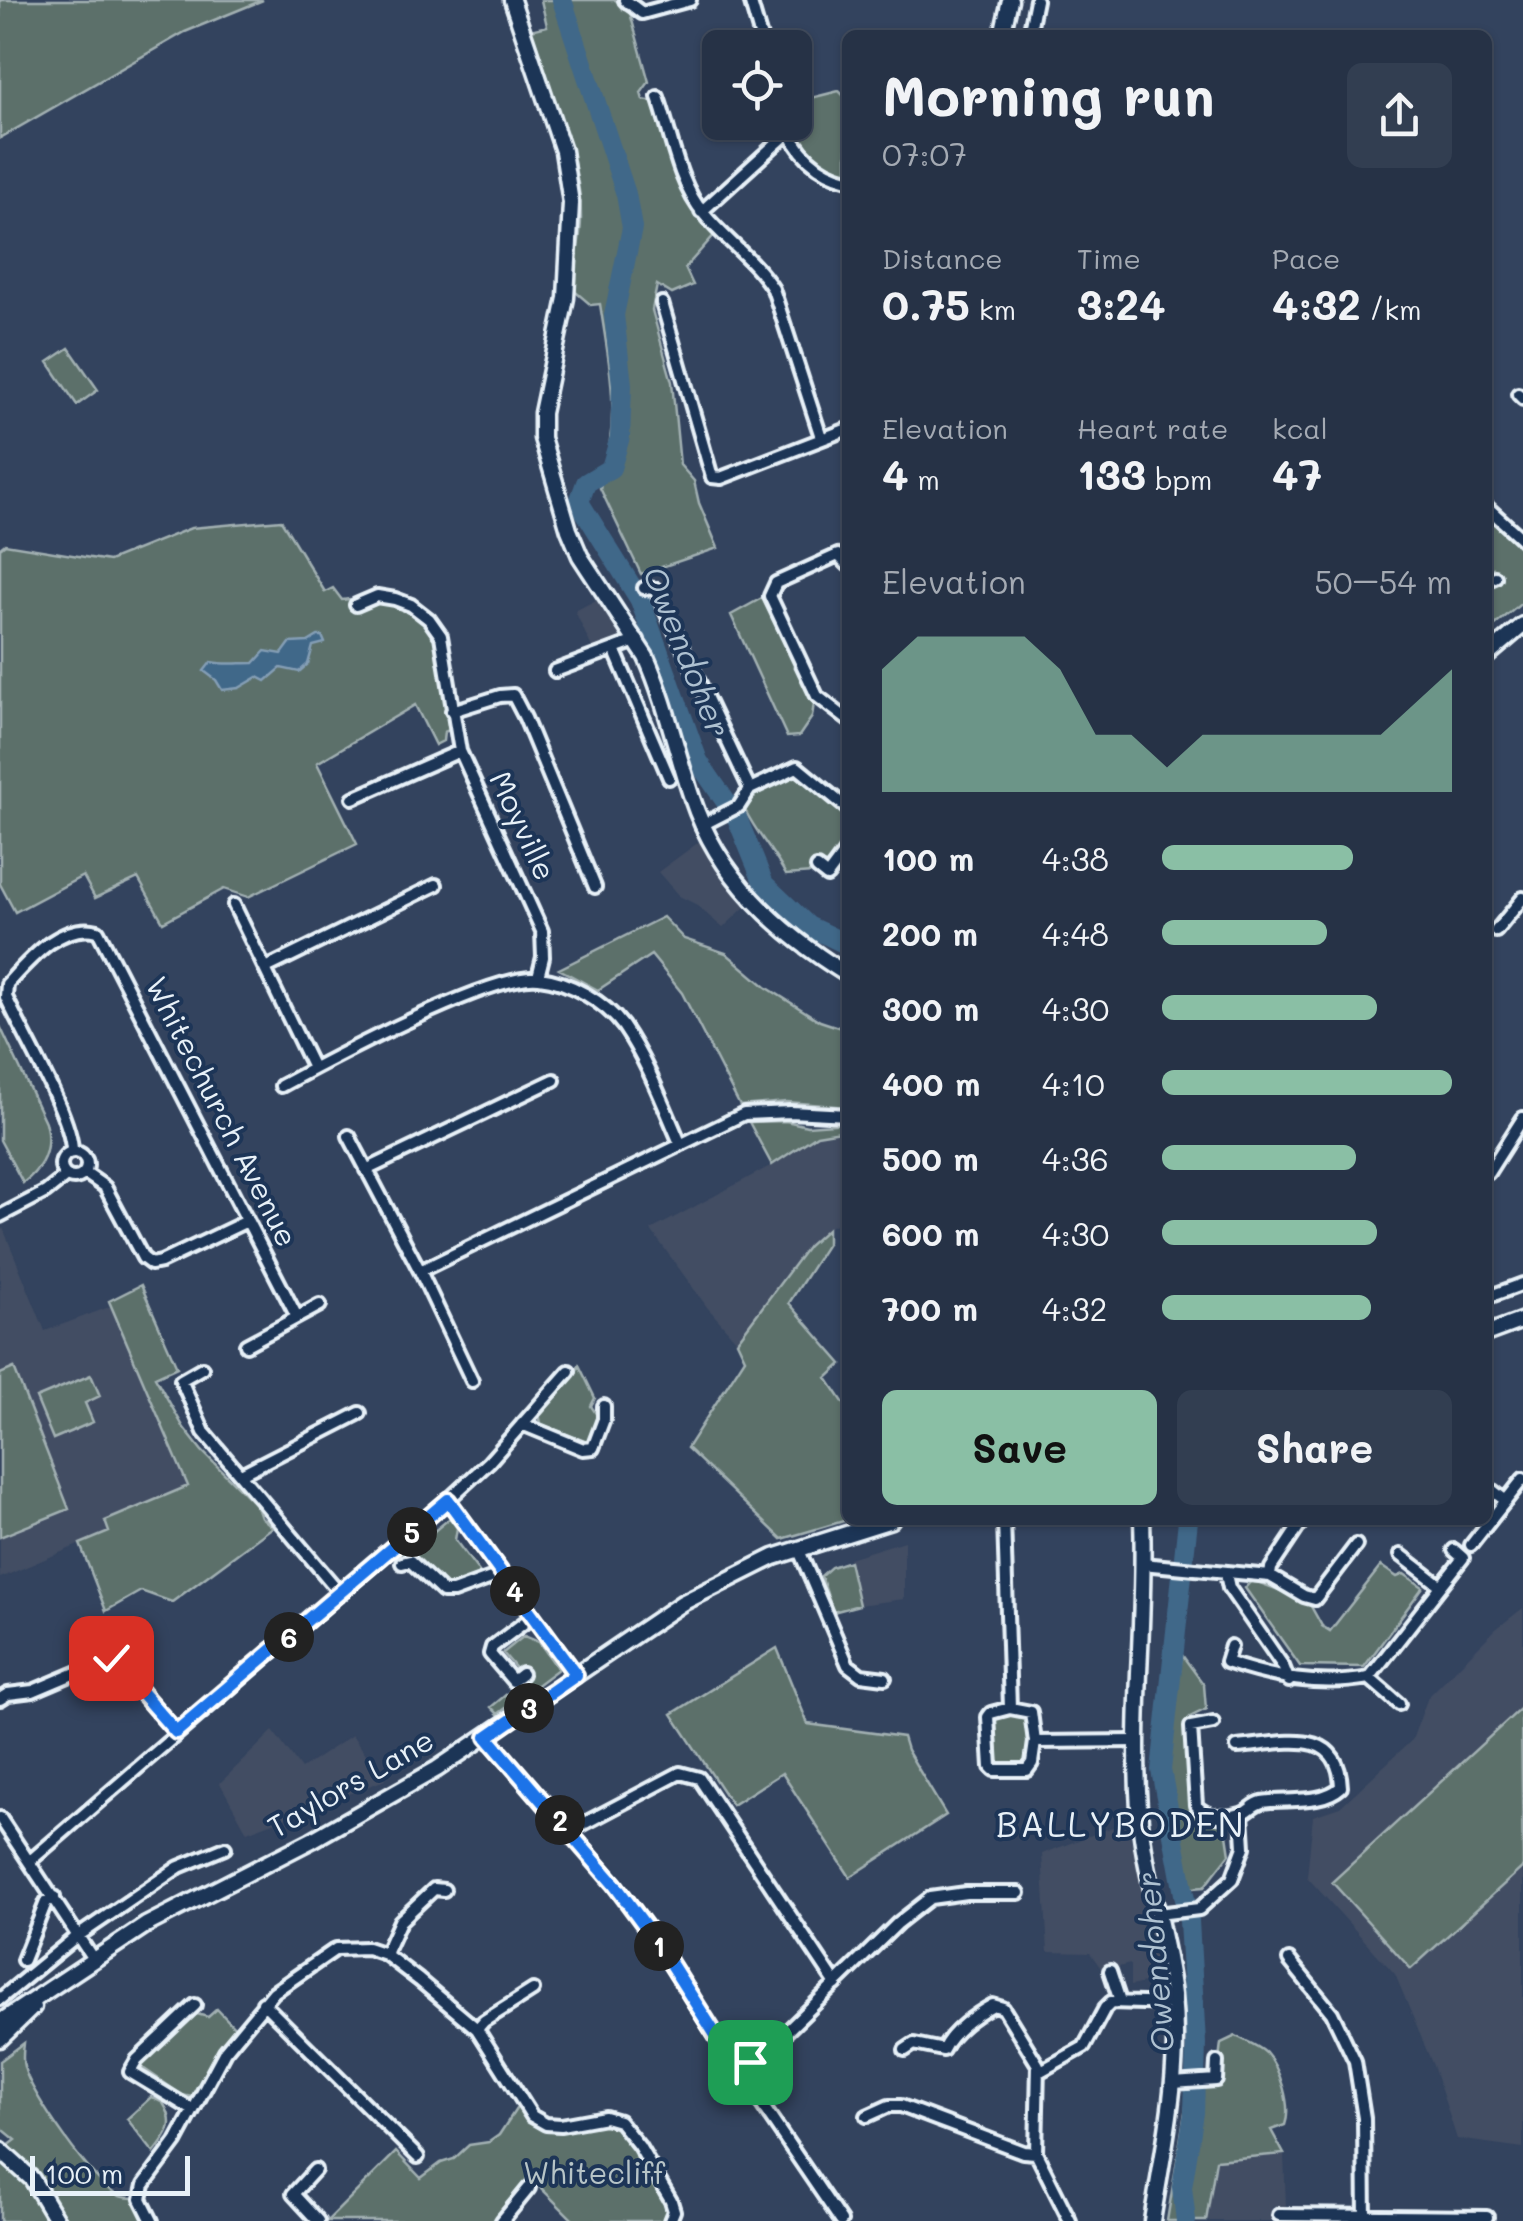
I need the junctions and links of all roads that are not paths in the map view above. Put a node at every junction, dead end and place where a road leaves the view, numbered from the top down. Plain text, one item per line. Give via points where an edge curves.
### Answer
1 (512, 0) edge
2 (690, 0) edge
3 (750, 0) edge
4 (1010, 0) edge
5 (1036, 0) edge
6 (628, 3) edge
7 (1030, 26) dead end
8 (759, 30) edge
9 (1003, 30) edge
10 (658, 97) dead end
11 (775, 140) edge
12 (796, 140) edge
13 (842, 179) edge
14 (701, 212) junction
15 (662, 303) dead end
16 (842, 431) edge
17 (820, 437) junction
18 (1492, 512) edge
19 (1523, 540) edge
20 (842, 559) edge
21 (644, 588) dead end
22 (356, 605) dead end
23 (1523, 626) edge
24 (638, 640) junction
25 (1492, 653) edge
26 (617, 656) dead end
27 (556, 672) dead end
28 (653, 673) junction
29 (628, 682) junction
30 (452, 711) junction
31 (842, 715) edge
32 (460, 751) junction
33 (669, 778) dead end
34 (750, 789) junction
35 (353, 798) dead end
36 (842, 804) edge
37 (704, 824) junction
38 (842, 856) edge
39 (817, 868) dead end
40 (436, 885) dead end
41 (595, 888) dead end
42 (1523, 898) edge
43 (234, 906) dead end
44 (1496, 931) dead end
45 (266, 968) junction
46 (842, 971) edge
47 (538, 977) junction
48 (4, 981) edge
49 (313, 1068) junction
50 (554, 1080) dead end
51 (281, 1086) dead end
52 (842, 1115) edge
53 (1523, 1118) edge
54 (348, 1136) dead end
55 (680, 1142) junction
56 (72, 1152) junction
57 (1492, 1167) edge
58 (366, 1170) junction
59 (85, 1172) junction
60 (66, 1176) junction
61 (0, 1216) edge
62 (247, 1222) junction
63 (420, 1271) junction
64 (1523, 1284) edge
65 (1492, 1296) edge
66 (320, 1304) dead end
67 (297, 1317) junction
68 (1523, 1320) edge
69 (1492, 1332) edge
70 (246, 1345) dead end
71 (202, 1368) dead end
72 (569, 1370) dead end
73 (472, 1381) dead end
74 (604, 1406) dead end
75 (360, 1412) dead end
76 (522, 1424) junction
77 (241, 1474) junction
78 (1523, 1479) edge
79 (1492, 1489) edge
80 (448, 1500) junction
81 (1506, 1500) junction
82 (1492, 1518) edge
83 (874, 1525) edge
84 (1004, 1525) edge
85 (1142, 1525) edge
86 (1300, 1525) edge
87 (1487, 1525) edge
88 (1356, 1545) dead end
89 (1471, 1545) dead end
90 (798, 1548) junction
91 (1454, 1550) dead end
92 (1401, 1555) dead end
93 (402, 1563) dead end
94 (1142, 1564) junction
95 (502, 1574) junction
96 (1226, 1574) junction
97 (1270, 1576) junction
98 (1442, 1586) junction
99 (341, 1594) junction
100 (533, 1616) junction
101 (1231, 1646) dead end
102 (522, 1674) dead end
103 (576, 1675) junction
104 (885, 1678) dead end
105 (1369, 1678) junction
106 (1288, 1681) junction
107 (0, 1699) edge
108 (1399, 1704) dead end
109 (1010, 1708) junction
110 (1213, 1723) dead end
111 (176, 1732) junction
112 (487, 1737) junction
113 (1136, 1741) junction
114 (1035, 1742) junction
115 (1237, 1747) dead end
116 (1242, 1814) junction
117 (0, 1820) edge
118 (570, 1831) junction
119 (225, 1848) dead end
120 (30, 1862) junction
121 (444, 1890) dead end
122 (1019, 1893) dead end
123 (54, 1897) junction
124 (1158, 1914) junction
125 (78, 1936) junction
126 (385, 1954) junction
127 (93, 1959) junction
128 (23, 1960) dead end
129 (1289, 1960) dead end
130 (1110, 1971) dead end
131 (836, 1984) junction
132 (54, 1985) junction
133 (533, 1990) dead end
134 (0, 1999) edge
135 (1120, 2001) junction
136 (264, 2003) junction
137 (195, 2004) dead end
138 (1174, 2004) junction
139 (0, 2022) edge
140 (477, 2029) junction
141 (0, 2039) edge
142 (904, 2050) dead end
143 (1217, 2062) dead end
144 (738, 2070) junction
145 (1039, 2072) junction
146 (1179, 2083) junction
147 (192, 2109) junction
148 (866, 2118) dead end
149 (0, 2150) edge
150 (1036, 2152) junction
151 (418, 2157) dead end
152 (316, 2170) dead end
153 (530, 2188) dead end
154 (1279, 2215) dead end
155 (1365, 2218) edge
156 (1487, 2218) dead end
157 (58, 2221) edge
158 (152, 2221) edge
159 (318, 2221) edge
160 (502, 2221) edge
161 (670, 2221) edge
162 (840, 2221) edge
163 (1070, 2221) edge
164 (1152, 2221) edge

1 - 24 main road via 563,151 572,203 566,298 542,438 580,556
2 - 6 street via 642,12
3 - 8 street
4 - 9 main road
5 - 7 street
10 - 14 street
11 - 14 street
12 - 13 street via 814,165
14 - 17 street via 773,289
15 - 17 street via 712,477
16 - 17 street
18 - 19 street
20 - 31 street via 838,555 776,583 770,596 817,696
21 - 34 street via 655,589
22 - 30 street via 377,596 395,599 428,619 441,636
23 - 25 main road
24 - 27 street
24 - 28 main road
26 - 29 street
28 - 29 street
28 - 37 main road
29 - 33 street
30 - 32 street
30 - 41 street via 513,695
32 - 35 street, Moyville
32 - 47 street, Moyville via 542,931
34 - 36 street via 797,767
34 - 37 street via 739,806
37 - 46 main road via 741,890
38 - 39 street via 827,876
40 - 45 street
42 - 44 street
43 - 45 street
45 - 49 street
47 - 49 street via 482,990
47 - 55 street via 587,994 621,1024
48 - 56 street
48 - 62 street, Whitechurch Avenue via 53,941 98,931
49 - 51 street
50 - 58 street
52 - 55 street via 744,1114
53 - 57 street
54 - 58 street
55 - 63 street
56 - 59 street via 86,1160
56 - 60 street via 62,1160
58 - 63 street
59 - 60 street
59 - 62 street via 105,1186 151,1264
60 - 61 street
62 - 67 street, Whitechurch Avenue
63 - 73 street
64 - 65 street
66 - 67 street
67 - 70 street
68 - 69 main road
71 - 77 street via 181,1380 185,1392 204,1432
72 - 76 street
74 - 76 street via 593,1448
75 - 77 street
76 - 80 street
77 - 99 street
78 - 81 street
79 - 81 street
80 - 95 street
80 - 99 street
81 - 82 street
83 - 90 main road, Taylors Lane
84 - 109 street
85 - 94 main road
86 - 97 street
87 - 89 street
88 - 97 street via 1316,1599
90 - 103 main road, Taylors Lane via 682,1603
90 - 104 street via 848,1665 861,1675
91 - 98 street via 1463,1558
92 - 98 street
93 - 95 street via 410,1561 443,1592
94 - 96 street
94 - 113 main road
95 - 100 street
96 - 97 street
96 - 106 street
98 - 105 street
99 - 111 street
100 - 102 street via 490,1654 512,1682
100 - 103 street
101 - 106 street via 1226,1662
103 - 112 main road, Taylors Lane
105 - 106 street
105 - 108 street
107 - 111 street via 111,1658
109 - 114 street via 1031,1712
109 - 114 street via 988,1717 991,1767 1026,1770
110 - 116 street via 1190,1727 1196,1805 1209,1815
111 - 120 street
112 - 118 street
112 - 127 main road, Taylors Lane via 382,1802 186,1902
113 - 114 street
113 - 124 main road via 1139,1812
115 - 116 street via 1315,1742 1337,1759 1340,1772 1341,1786 1333,1794 1257,1802
116 - 124 street via 1244,1847 1232,1879 1198,1909
117 - 120 street
118 - 131 street via 680,1773 699,1778
118 - 144 street via 657,1942
119 - 125 street via 180,1868
120 - 123 street
121 - 126 street via 434,1889 400,1921
122 - 131 street via 930,1898
123 - 125 street
123 - 128 street
124 - 138 main road
125 - 127 street
125 - 134 street
126 - 136 street via 336,1949
126 - 140 street
127 - 132 main road, Taylors Lane
129 - 155 street via 1332,2013 1355,2061 1364,2118
130 - 135 street
131 - 144 street
132 - 139 main road, Taylors Lane
132 - 141 main road
133 - 140 street
135 - 138 street
135 - 145 street via 1105,2008 1084,2048
136 - 147 street
136 - 151 street
137 - 147 street via 130,2072
138 - 146 main road
140 - 161 street via 532,2116 546,2124 604,2117 624,2124 672,2201
142 - 145 street via 914,2044 942,2050 993,2005 1003,2008
143 - 146 street via 1216,2080
144 - 162 street
145 - 150 street
146 - 164 main road
147 - 158 street via 141,2192
148 - 150 street via 901,2106
149 - 157 main road via 32,2179
150 - 163 street
152 - 159 street via 293,2194
153 - 160 street
154 - 155 street
155 - 156 street

